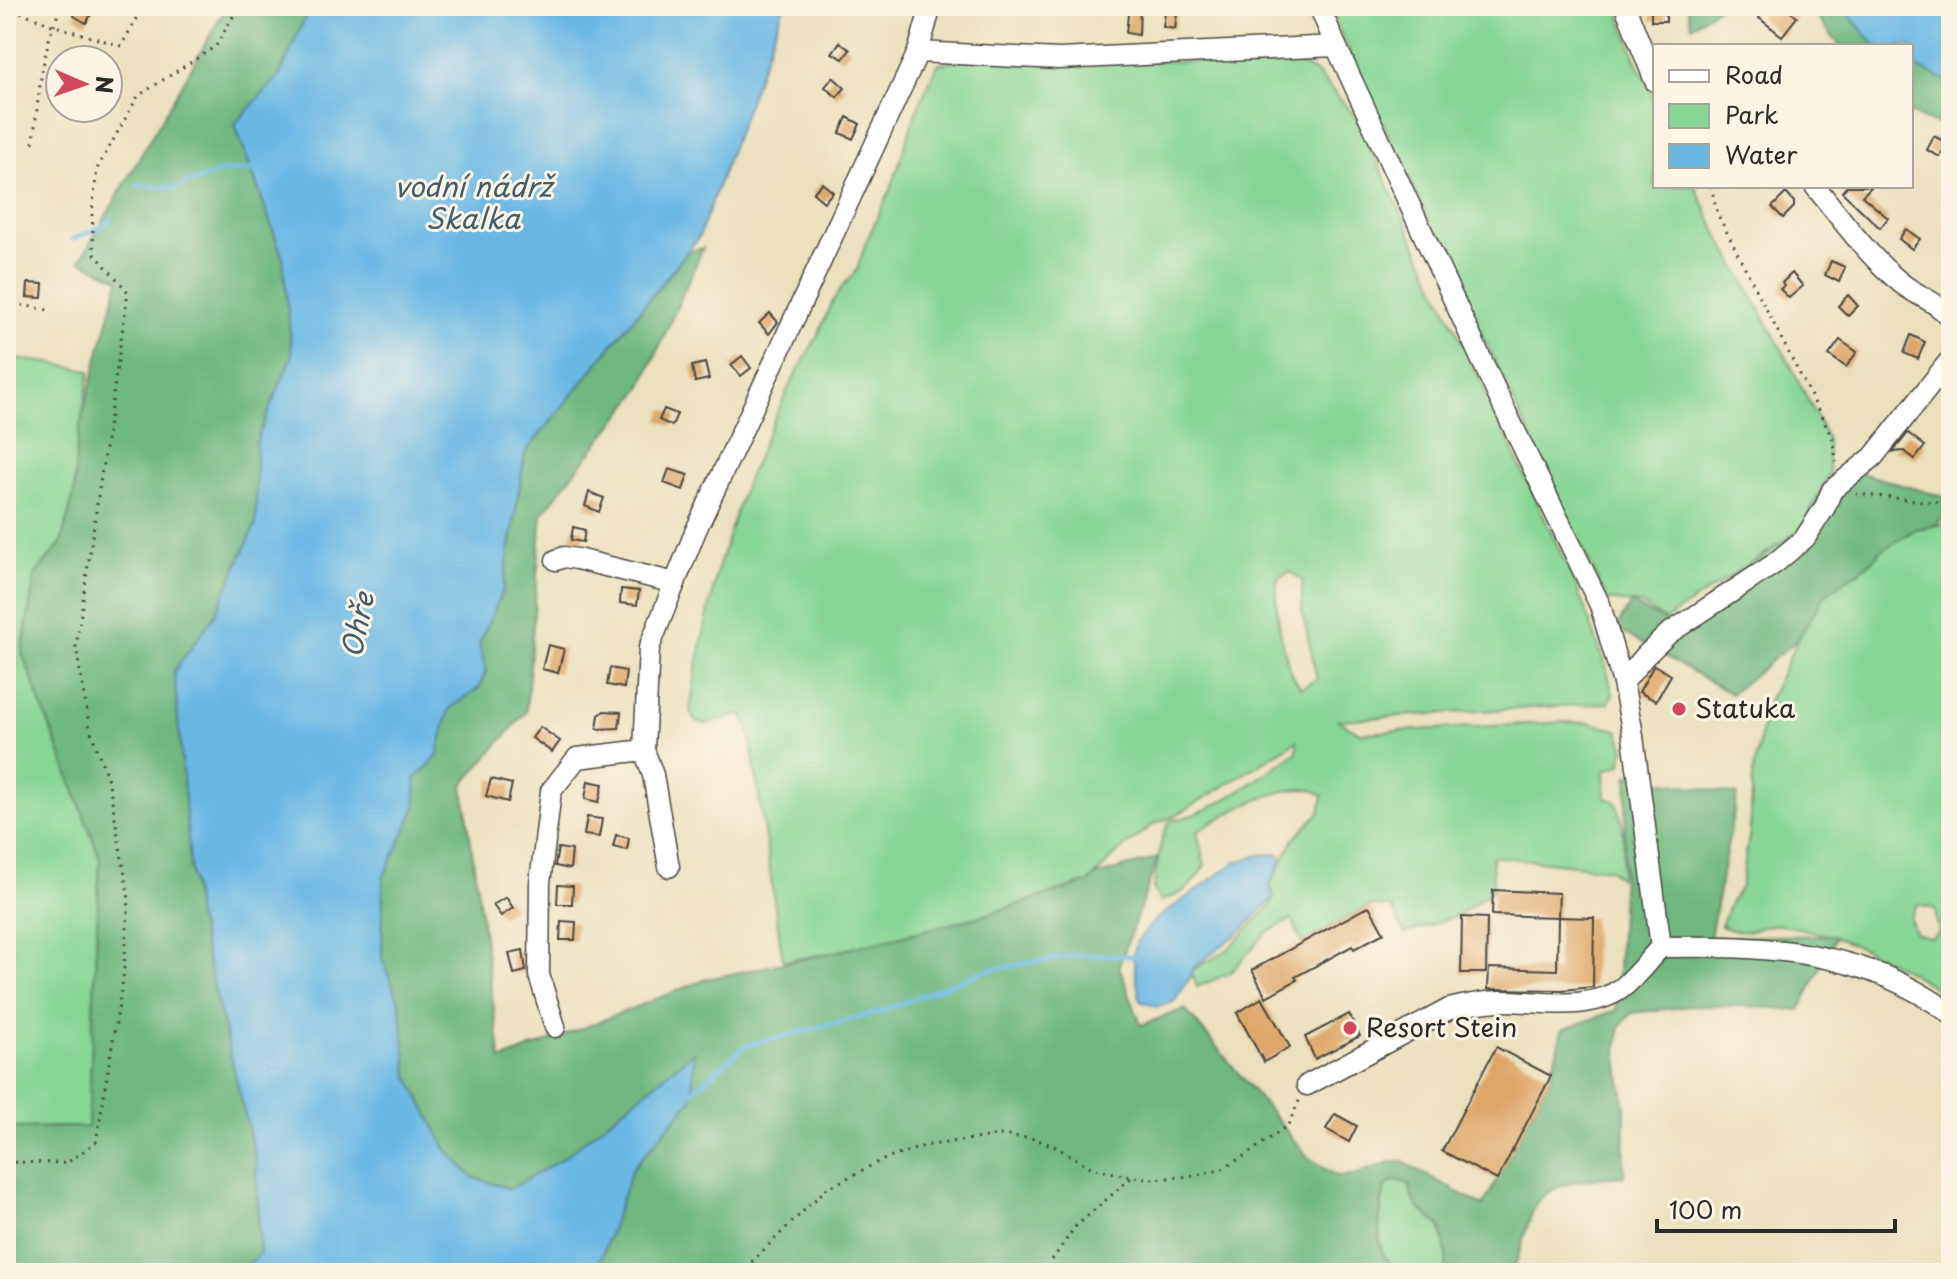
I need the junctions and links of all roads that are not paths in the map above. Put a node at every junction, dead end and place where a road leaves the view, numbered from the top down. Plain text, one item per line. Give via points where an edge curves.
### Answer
1 (931, 6) edge
2 (1319, 6) edge
3 (1625, 6) edge
4 (1336, 46) junction
5 (918, 52) junction
6 (1653, 76) edge
7 (1817, 188) edge
8 (1951, 319) edge
9 (1951, 359) edge
10 (556, 560) dead end
11 (675, 583) junction
12 (1623, 683) junction
13 (644, 750) junction
14 (669, 867) dead end
15 (1661, 947) junction
16 (1951, 1014) edge
17 (555, 1027) dead end
18 (1307, 1085) road end

1 - 5 street
2 - 4 street
3 - 6 street
4 - 5 street via 1059,59
4 - 12 street via 1600,605
5 - 11 street
7 - 8 street via 1901,283
9 - 12 street via 1873,457 1832,490 1805,538 1668,634
10 - 11 street via 577,559
11 - 13 street via 649,648
12 - 15 street
13 - 14 street
13 - 17 street via 577,758 551,791 540,883 539,975
15 - 16 street via 1769,947 1863,967 1904,983
15 - 18 street via 1622,988 1604,998 1580,1003 1498,1001 1449,1009

